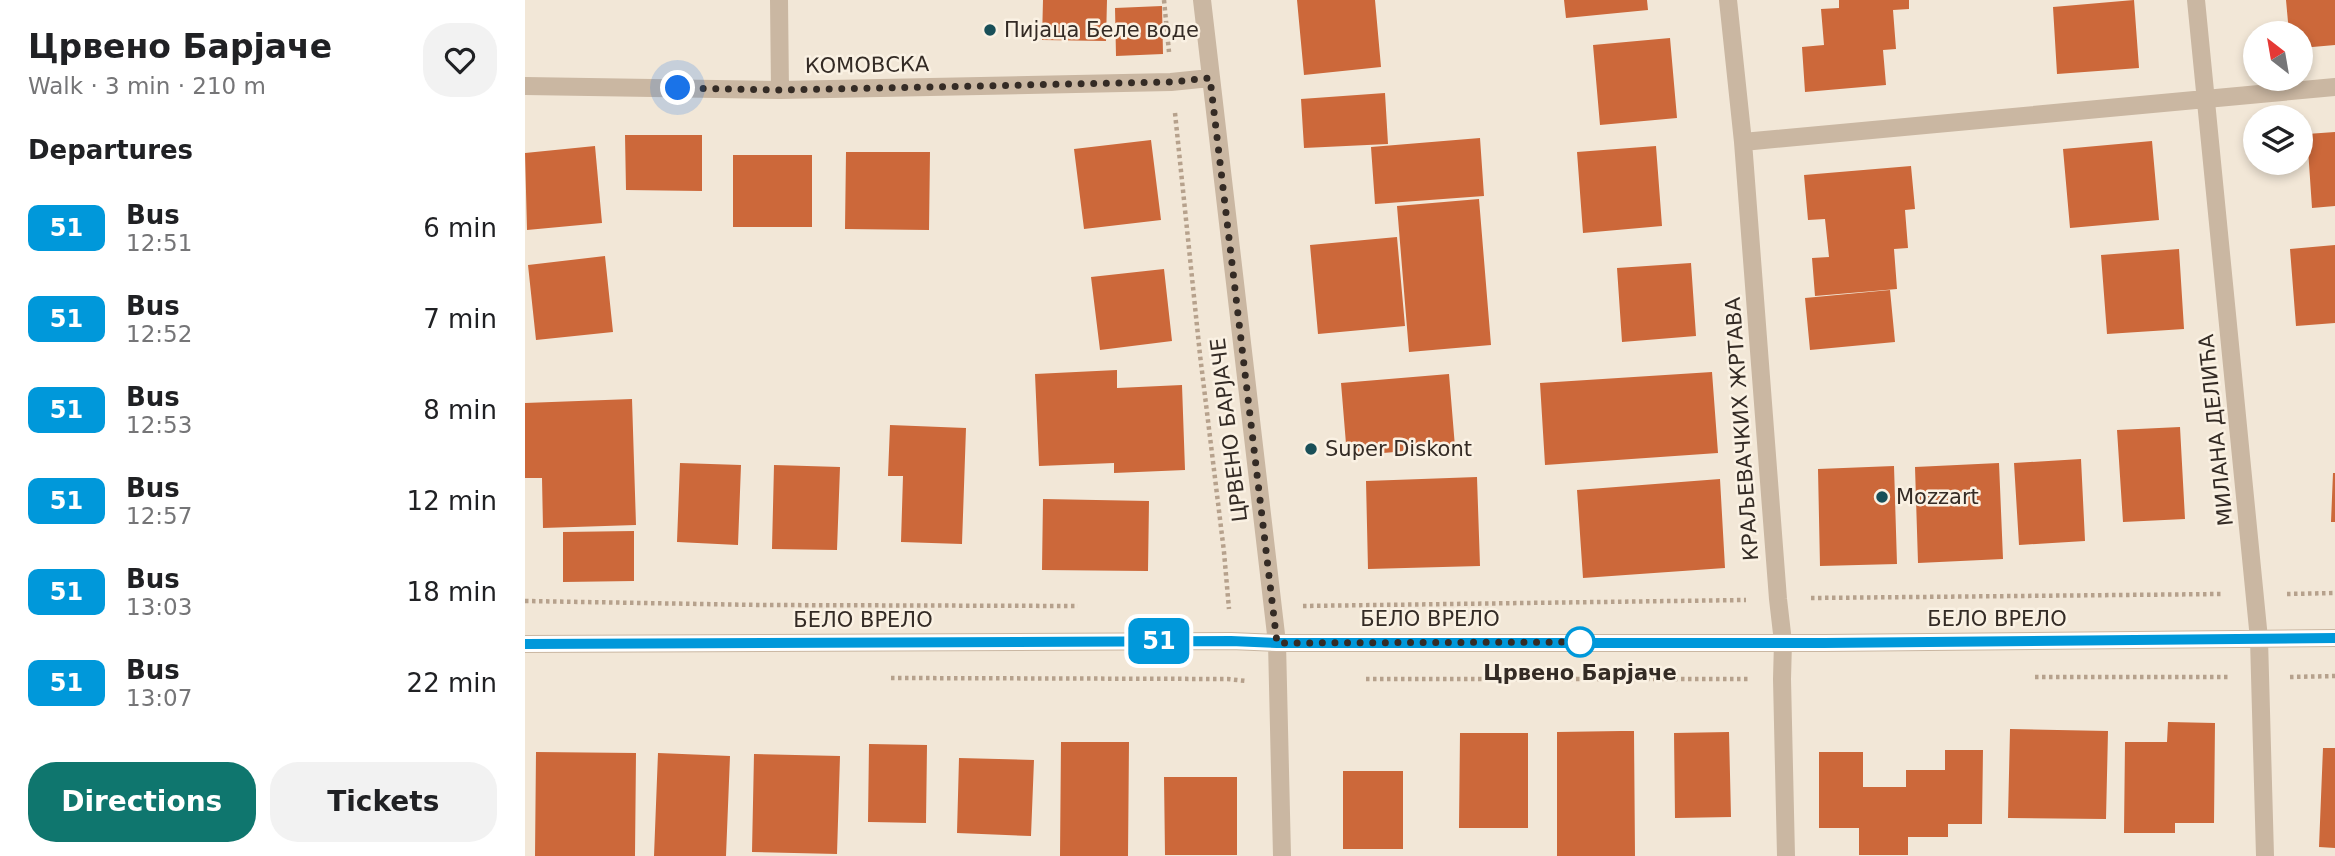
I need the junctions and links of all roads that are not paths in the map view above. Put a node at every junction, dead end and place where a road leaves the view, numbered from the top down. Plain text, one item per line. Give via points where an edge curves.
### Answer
1 (779, 0) edge
2 (1202, 0) edge
3 (1728, 0) edge
4 (2196, 0) edge
5 (1210, 78) junction
6 (525, 86) edge
7 (2335, 87) edge
8 (780, 90) junction
9 (2206, 100) junction
10 (1743, 142) junction
11 (2335, 638) edge
12 (2259, 639) junction
13 (1783, 642) junction
14 (1277, 643) junction
15 (525, 644) edge
16 (1282, 856) edge
17 (1786, 856) edge
18 (2265, 856) edge

1 - 8 street
2 - 5 street, ЦРВЕНО БАРЈАЧЕ
3 - 10 street, КРАЉЕВАЧКИХ ЖРТАВА
4 - 9 street, МИЛАНА ДЕЛИЋА
5 - 8 street, КОМОВСКА
5 - 14 street, ЦРВЕНО БАРЈАЧЕ
6 - 8 street, КОМОВСКА
7 - 9 street
9 - 10 street
9 - 12 street, МИЛАНА ДЕЛИЋА
10 - 13 street, КРАЉЕВАЧКИХ ЖРТАВА
11 - 12 street, БЕЛО ВРЕЛО
12 - 13 street, БЕЛО ВРЕЛО
12 - 18 street, МИЛАНА ДЕЛИЋА
13 - 14 street, БЕЛО ВРЕЛО
13 - 17 street, КРАЉЕВАЧКИХ ЖРТАВА
14 - 15 street, БЕЛО ВРЕЛО
14 - 16 street, ЦРВЕНО БАРЈАЧЕ

